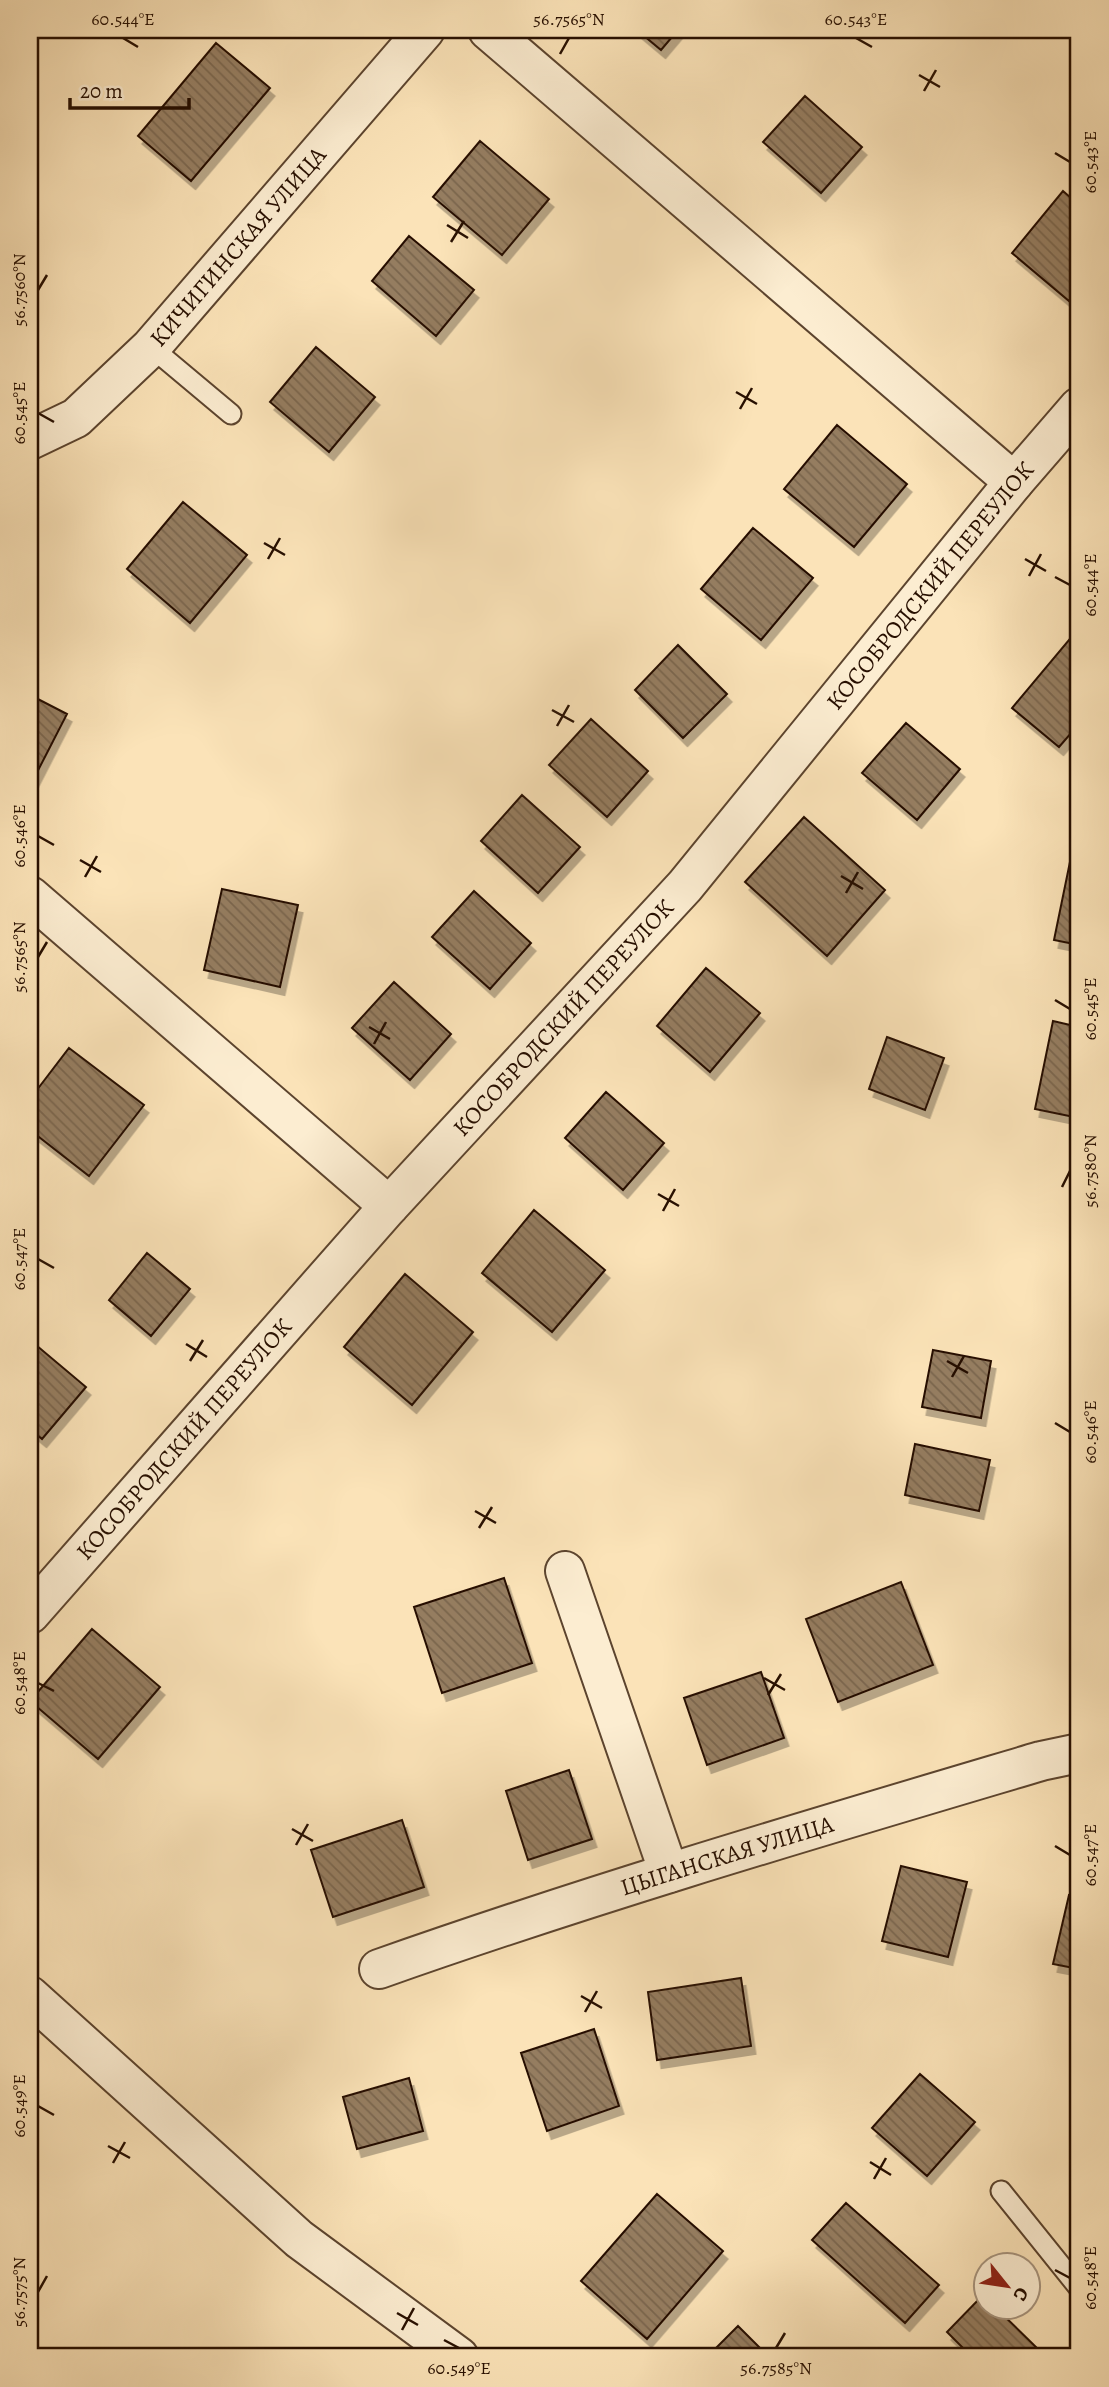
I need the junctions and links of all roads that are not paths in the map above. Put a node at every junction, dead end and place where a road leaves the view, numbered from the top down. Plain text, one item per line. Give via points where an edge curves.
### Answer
1 (425, 30) edge
2 (488, 30) edge
3 (151, 347) junction
4 (1079, 407) edge
5 (231, 414) dead end
6 (30, 440) edge
7 (1014, 482) junction
8 (30, 896) edge
9 (388, 1206) junction
10 (565, 1571) dead end
11 (30, 1614) edge
12 (1079, 1753) edge
13 (669, 1873) junction
14 (379, 1969) dead end
15 (30, 1996) edge
16 (1001, 2191) dead end
17 (1079, 2288) edge
18 (459, 2357) edge

1 - 3 street, КИЧИГИНСКАЯ УЛИЦА
2 - 7 street
3 - 5 lane
3 - 6 street, КИЧИГИНСКАЯ УЛИЦА via 76,418
4 - 7 street, КОСОБРОДСКИЙ ПЕРЕУЛОК
7 - 9 street, КОСОБРОДСКИЙ ПЕРЕУЛОК via 685,886
8 - 9 street
9 - 11 street, КОСОБРОДСКИЙ ПЕРЕУЛОК
10 - 13 street
12 - 13 street, ЦЫГАНСКАЯ УЛИЦА via 1041,1760
13 - 14 street, ЦЫГАНСКАЯ УЛИЦА
15 - 18 street via 299,2239
16 - 17 lane

